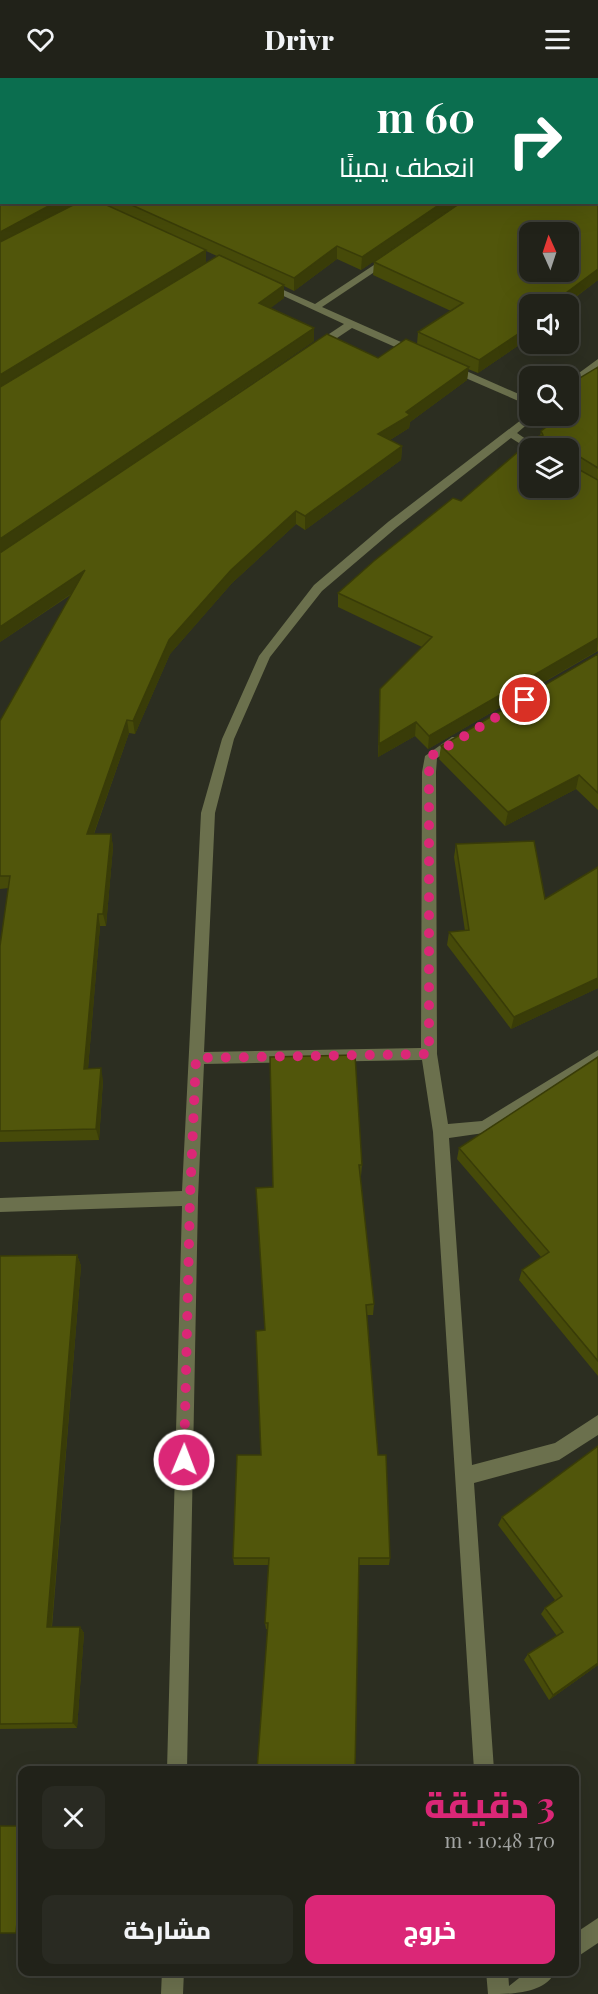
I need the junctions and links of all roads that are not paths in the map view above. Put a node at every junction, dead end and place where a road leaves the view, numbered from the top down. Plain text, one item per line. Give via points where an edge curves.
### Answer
1 (395, 255) edge
2 (261, 283) edge
3 (316, 308) junction
4 (352, 323) junction
5 (303, 356) edge
6 (425, 356) edge
7 (598, 362) edge
8 (446, 366) edge
9 (579, 377) edge
10 (519, 398) edge
11 (519, 426) edge
12 (510, 433) junction
13 (519, 439) edge
14 (471, 731) edge
15 (429, 1054) junction
16 (598, 1056) edge
17 (196, 1058) junction
18 (441, 1132) junction
19 (190, 1198) junction
20 (0, 1205) edge
21 (598, 1424) edge
22 (464, 1476) junction
23 (177, 1766) edge
24 (484, 1766) edge
25 (598, 1929) edge
26 (579, 1944) edge
27 (173, 1976) edge
28 (497, 1976) edge
29 (539, 1976) edge
30 (172, 1994) edge
31 (499, 1994) edge
32 (517, 1994) edge

1 - 3 street
2 - 3 street
3 - 4 street
4 - 5 street
4 - 6 street
7 - 9 street
8 - 10 street
11 - 12 street
12 - 13 street
12 - 17 street via 318,588 265,656 228,739 208,813
14 - 15 street via 431,756
15 - 17 street
15 - 18 street
16 - 18 street via 485,1127
17 - 19 street
18 - 22 street
19 - 20 street
19 - 23 street
21 - 22 street via 559,1451
22 - 24 street
25 - 26 street
27 - 30 street
28 - 31 street
29 - 32 street

